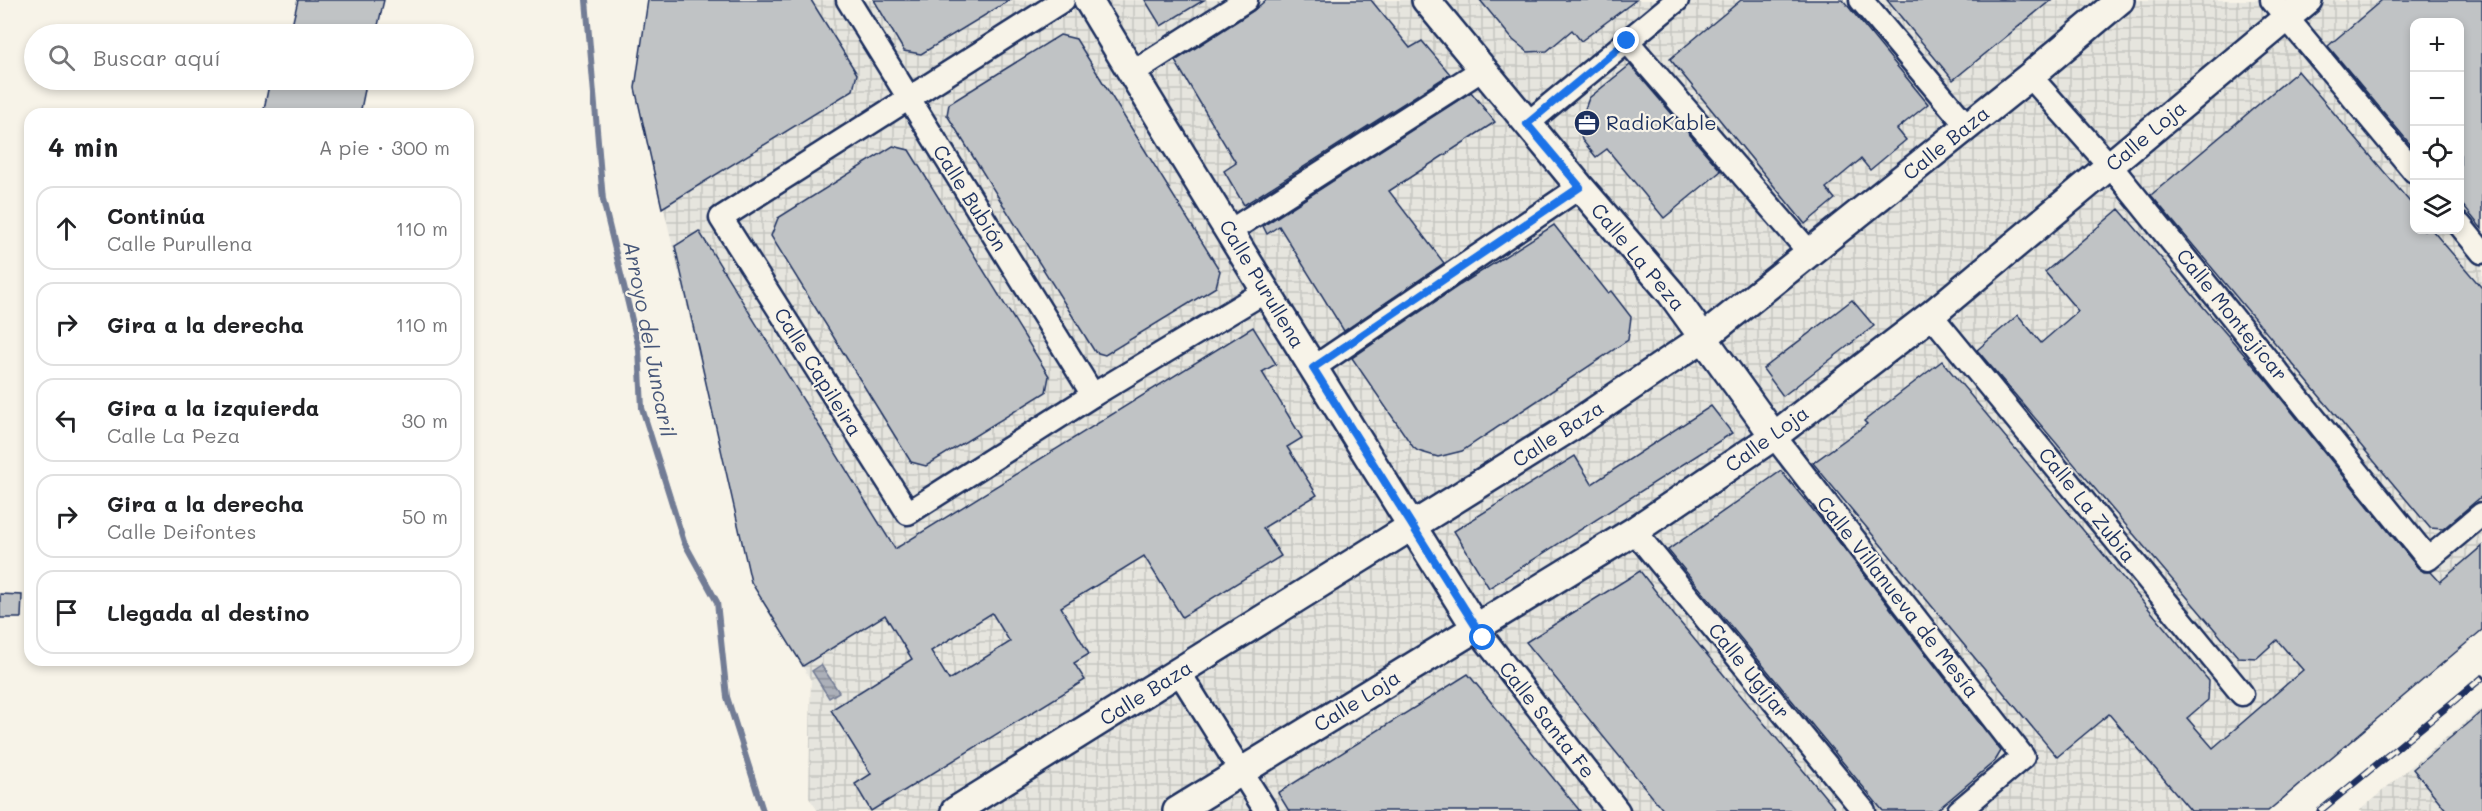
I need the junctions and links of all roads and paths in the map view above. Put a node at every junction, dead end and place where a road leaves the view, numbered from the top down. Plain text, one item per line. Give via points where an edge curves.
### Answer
1 (848, 0) edge
2 (1063, 0) edge
3 (1088, 0) edge
4 (1246, 0) edge
5 (1426, 0) edge
6 (1861, 0) edge
7 (2120, 0) edge
8 (2308, 0) edge
9 (1661, 5) edge
10 (2280, 9) edge
11 (1627, 41) junction
12 (1483, 69) junction
13 (1132, 73) junction
14 (2030, 76) junction
15 (909, 100) junction
16 (1527, 124) junction
17 (1968, 126) junction
18 (2410, 165) edge
19 (2111, 166) junction
20 (1580, 187) junction
21 (2464, 230) edge
22 (1230, 231) junction
23 (2482, 252) edge
24 (1810, 253) junction
25 (1264, 292) junction
26 (1931, 315) junction
27 (1703, 338) junction
28 (1313, 368) junction
29 (1093, 395) junction
30 (1774, 436) junction
31 (2482, 514) edge
32 (1412, 526) junction
33 (1634, 531) junction
34 (1476, 628) junction
35 (1179, 672) junction
36 (2242, 694) dead end
37 (1242, 772) junction
38 (955, 811) edge
39 (1177, 811) edge
40 (1266, 811) edge
41 (1618, 811) edge
42 (1864, 811) edge
43 (1959, 811) edge

1 - 15 street, Calle Bubión
2 - 15 street, Calle Capileira
3 - 13 street, Calle Purullena
4 - 13 street
5 - 12 street, Calle La Peza
6 - 17 street
7 - 14 street, Calle Baza
8 - 10 street, Calle Loja
9 - 11 street
10 - 18 street
10 - 19 street, Calle Loja
11 - 16 street
11 - 24 street
12 - 16 street, Calle La Peza
12 - 22 street
13 - 22 street, Calle Purullena
14 - 17 street, Calle Baza
14 - 19 street, Calle Montejícar
15 - 29 street, Calle Bubión
15 - 29 street, Calle Capileira via 721,218 908,513
16 - 20 street, Calle La Peza
17 - 24 street, Calle Baza
19 - 26 street, Calle Loja
19 - 31 street, Calle Montejícar via 2428,559
20 - 27 street, Calle La Peza via 1671,293
20 - 28 street
21 - 23 street
22 - 25 street, Calle Purullena
24 - 27 street, Calle Baza
25 - 28 street, Calle Purullena
25 - 29 street, Calle Capileira
26 - 30 street, Calle Loja
26 - 36 street, Calle La Zubia
27 - 30 street, Calle La Peza
27 - 32 street, Calle Baza via 1571,427
28 - 32 street, Calle Purullena
30 - 33 street, Calle Loja
30 - 43 street, Calle Villanueva de Mesía via 2023,758
32 - 34 street, Calle Purullena
32 - 35 street, Calle Baza
33 - 34 street, Calle Loja
33 - 42 street, Calle Ugíjar
34 - 37 street, Calle Loja
34 - 41 street, Calle Santa Fe
35 - 37 street
35 - 38 street, Calle Baza
37 - 39 street, Calle Loja
37 - 40 street

